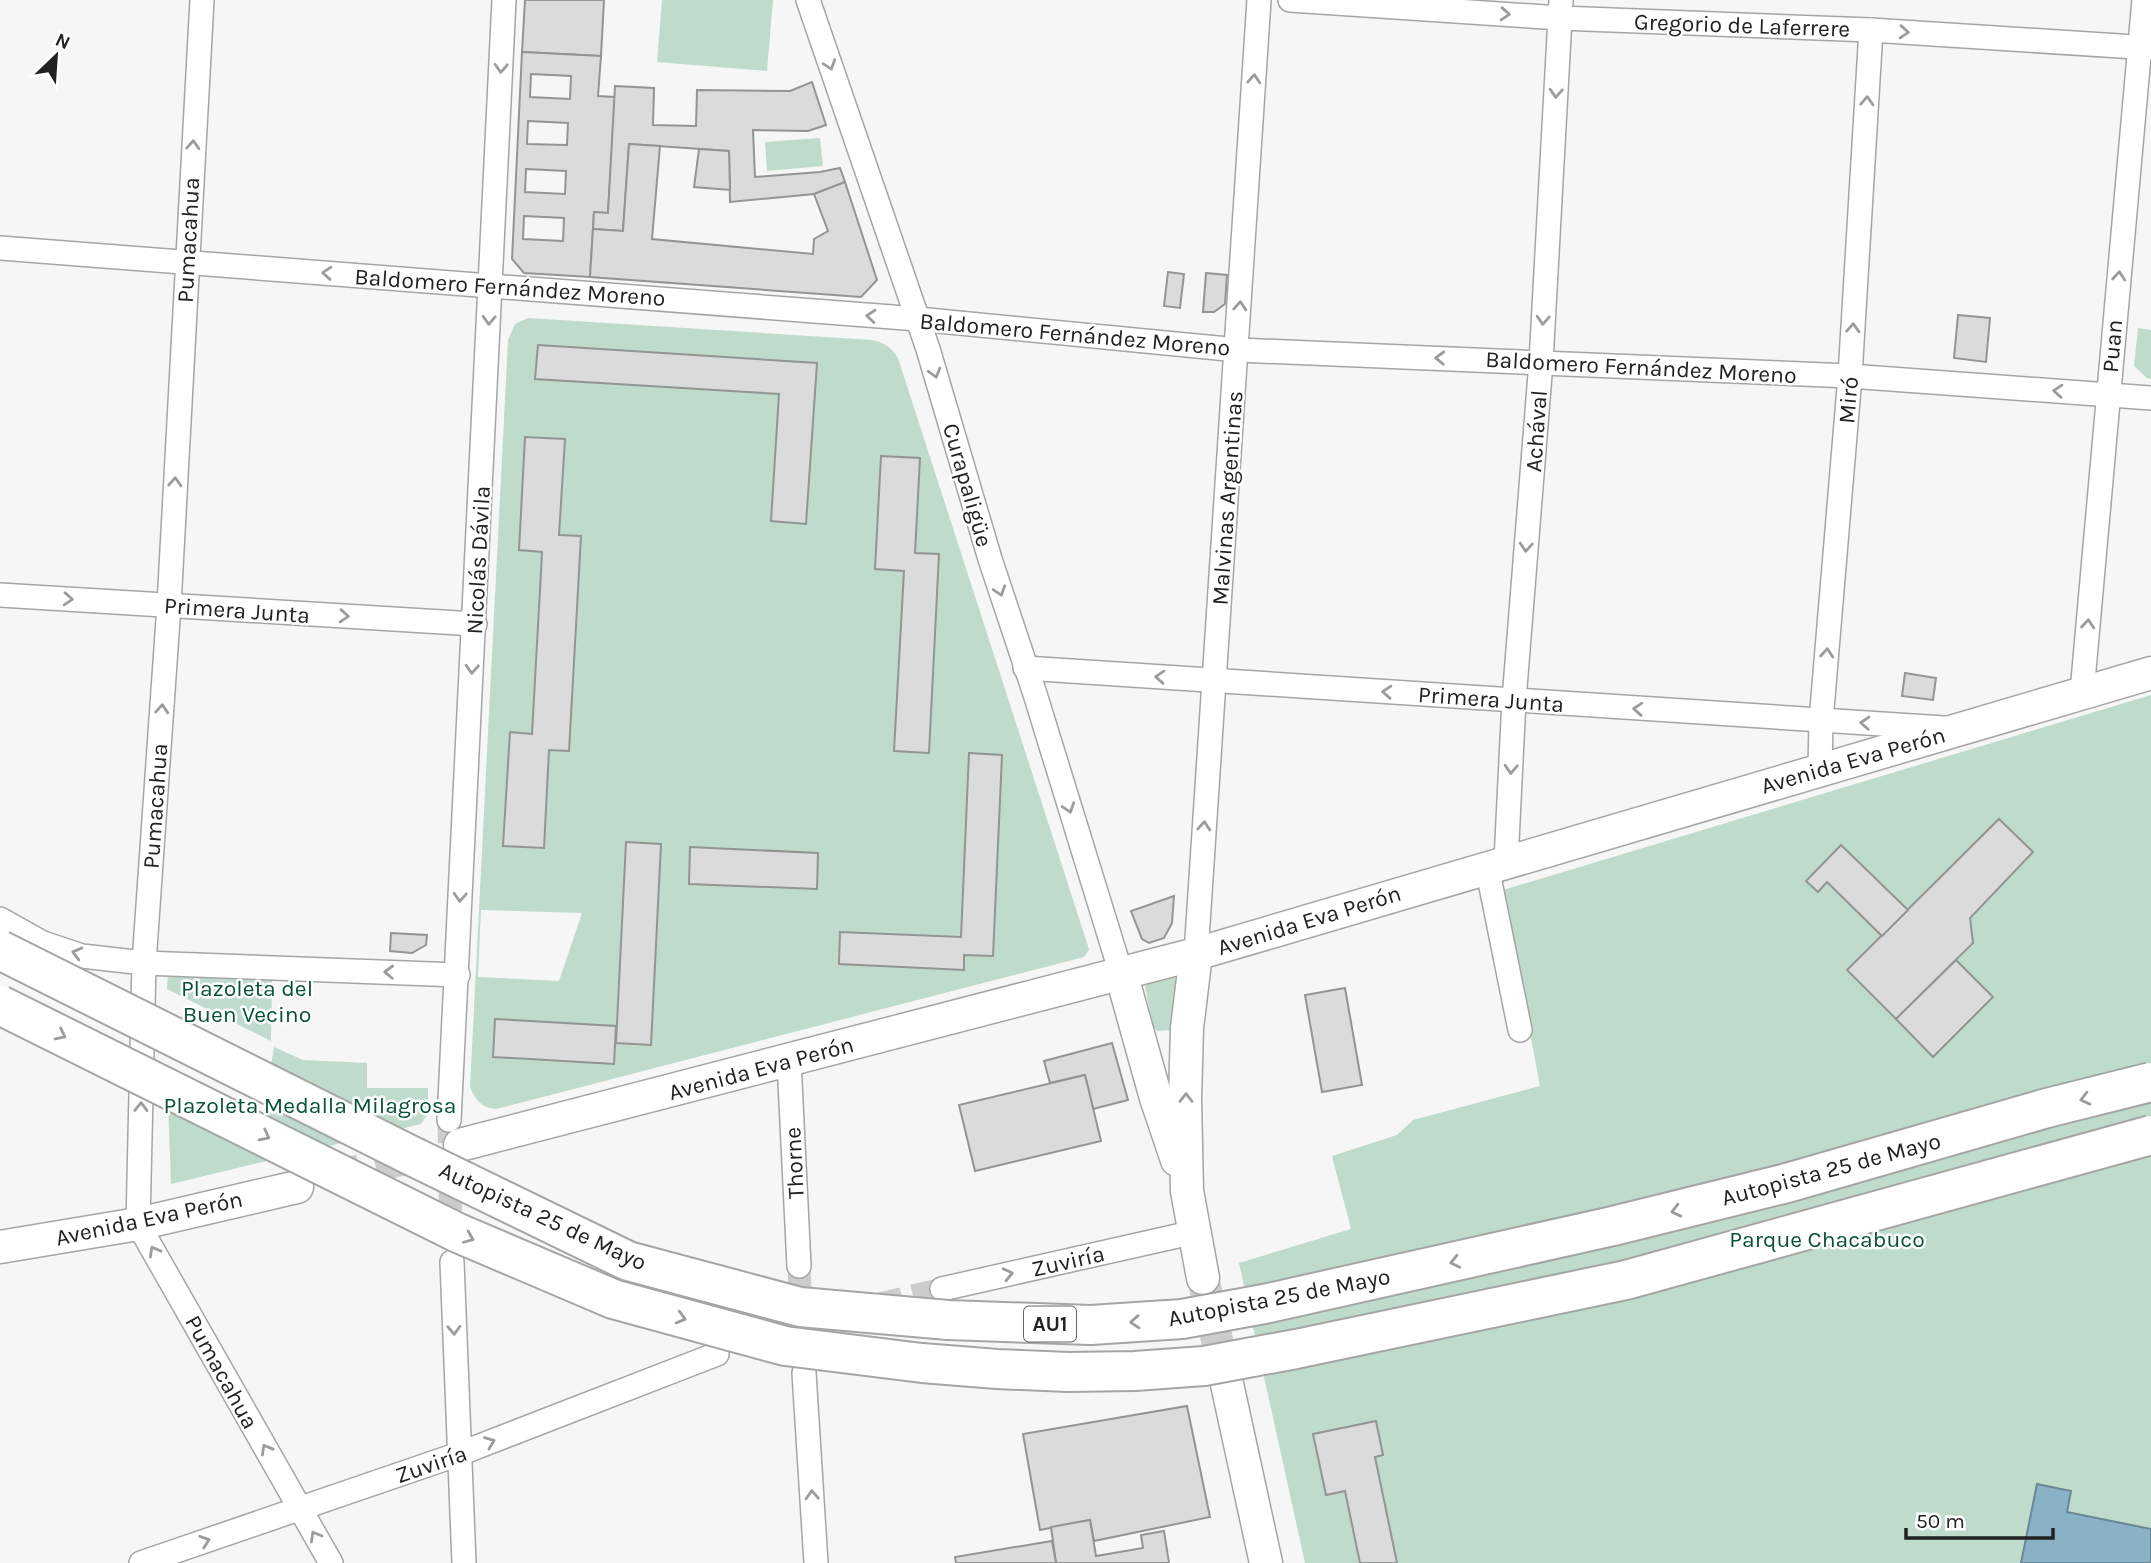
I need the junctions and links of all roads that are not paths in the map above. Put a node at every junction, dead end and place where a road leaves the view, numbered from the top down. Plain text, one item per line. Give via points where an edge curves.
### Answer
1 (202, 0) edge
2 (504, 0) edge
3 (808, 0) edge
4 (1259, 0) edge
5 (1290, 0) edge
6 (2144, 0) edge
7 (1561, 9) edge
8 (1871, 30) junction
9 (2146, 47) edge
10 (0, 248) edge
11 (187, 262) junction
12 (490, 285) junction
13 (918, 319) junction
14 (1238, 350) junction
15 (1541, 362) junction
16 (1850, 376) junction
17 (2107, 395) junction
18 (2151, 398) edge
19 (0, 595) edge
20 (169, 606) junction
21 (475, 624) junction
22 (1025, 668) junction
23 (2151, 673) edge
24 (1213, 680) junction
25 (2082, 692) junction
26 (1514, 700) junction
27 (1821, 721) junction
28 (1958, 729) junction
29 (1820, 769) junction
30 (1497, 864) junction
31 (0, 919) edge
32 (0, 950) edge
33 (1196, 954) junction
34 (144, 962) junction
35 (1121, 973) junction
36 (457, 975) junction
37 (0, 1005) edge
38 (1187, 1028) junction
39 (1520, 1030) dead end
40 (1139, 1033) junction
41 (789, 1061) junction
42 (2151, 1082) edge
43 (454, 1133) joint
44 (2151, 1135) edge
45 (297, 1186) tunnel mouth
46 (1188, 1191) junction
47 (138, 1224) junction
48 (1195, 1232) junction
49 (0, 1247) edge
50 (452, 1262) tunnel mouth
51 (799, 1266) tunnel mouth
52 (1203, 1278) tunnel mouth
53 (942, 1289) tunnel mouth
54 (717, 1354) dead end
55 (804, 1373) dead end
56 (1227, 1384) tunnel mouth
57 (459, 1454) junction
58 (299, 1508) junction
59 (141, 1563) edge
60 (331, 1563) edge
61 (464, 1563) edge
62 (816, 1563) edge
63 (1266, 1563) edge

11 -> 1 street, Pumacahua
2 -> 12 street, Nicolás Dávila
3 -> 13 street, Curapaligüe
14 -> 4 street, Malvinas Argentinas
5 -> 7 street, Gregorio de Laferrere
6 - 9 street, Puan
7 - 8 street, Gregorio de Laferrere
7 -> 15 street, Achával
8 -> 9 street, Gregorio de Laferrere
16 -> 8 street, Miró
17 -> 9 street, Puan
10 - 11 street, Baldomero Fernández Moreno
12 -> 11 street, Baldomero Fernández Moreno
20 -> 11 street, Pumacahua
13 -> 12 street, Baldomero Fernández Moreno
12 -> 21 street, Nicolás Dávila
13 - 14 street, Baldomero Fernández Moreno
13 -> 22 street, Curapaligüe
15 -> 14 street, Baldomero Fernández Moreno
14 - 24 street, Malvinas Argentinas
15 - 16 street, Baldomero Fernández Moreno
15 -> 26 street, Achával
17 -> 16 street, Baldomero Fernández Moreno
27 -> 16 street, Miró
17 - 18 street, Baldomero Fernández Moreno
25 -> 17 street, Puan
19 -> 20 street, Primera Junta
20 -> 21 street, Primera Junta
34 -> 20 street, Pumacahua
21 -> 36 street, Nicolás Dávila
24 -> 22 street, Primera Junta
22 -> 35 street, Curapaligüe
23 - 25 main road, Avenida Eva Perón
26 -> 24 street, Primera Junta
33 -> 24 street, Malvinas Argentinas
25 - 28 main road, Avenida Eva Perón
27 -> 26 street, Primera Junta
26 -> 30 street, Achával
28 -> 27 street, Primera Junta
27 - 29 street, Miró
28 - 29 main road, Avenida Eva Perón
29 - 30 main road, Avenida Eva Perón
30 - 33 main road, Avenida Eva Perón
30 - 39 street, Achával
34 -> 31 street via 82,956 43,943
42 -> 32 highway, Autopista 25 de Mayo / AU1, bridge via 1787,1183 1264,1304 1182,1319 1091,1325 948,1320 800,1307 628,1261
33 - 35 main road, Avenida Eva Perón
33 - 38 main road
36 -> 34 street
47 -> 34 street, Pumacahua
35 - 40 main road
35 - 41 main road, Avenida Eva Perón
36 - 43 street, Nicolás Dávila
37 -> 44 highway, Autopista 25 de Mayo / AU1, bridge via 458,1233 613,1299 785,1346 996,1369 1135,1371 1204,1366 1296,1349 1626,1280
38 - 40 main road via 1177,1040 1164,1044 1150,1042
46 -> 38 main road
40 - 46 main road
41 - 43 main road, Avenida Eva Perón
41 - 51 street, Thorne
45 - 47 main road, Avenida Eva Perón
46 - 48 main road
47 - 49 main road, Avenida Eva Perón
58 -> 47 street, Pumacahua
48 - 52 main road
53 -> 48 street, Zuviría
50 -> 57 street
57 -> 54 street, Zuviría
62 -> 55 street
56 - 63 main road
57 - 58 street, Zuviría
57 - 61 street
59 -> 58 street, Zuviría
60 -> 58 street, Pumacahua

